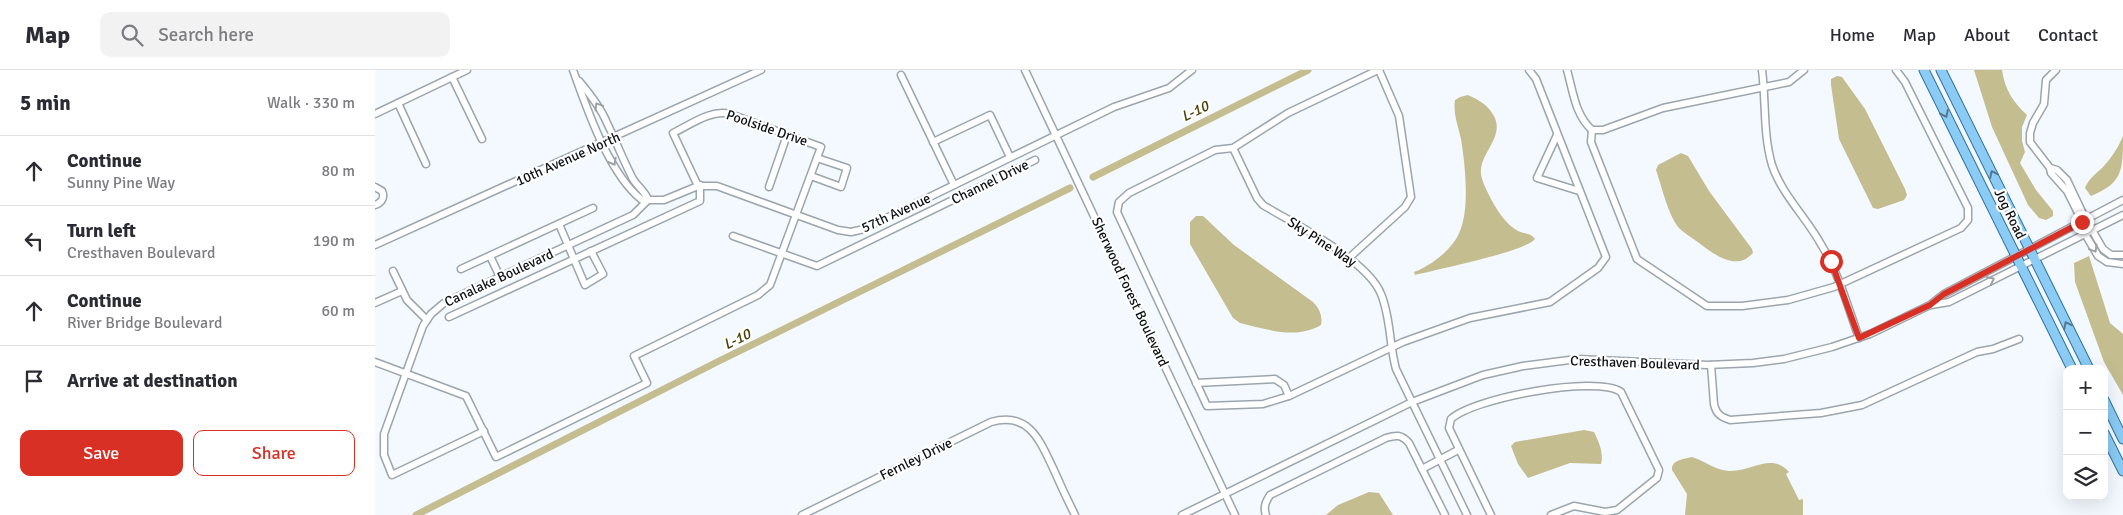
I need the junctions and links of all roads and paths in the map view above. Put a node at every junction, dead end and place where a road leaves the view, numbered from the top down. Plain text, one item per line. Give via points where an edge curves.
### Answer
1 (467, 70) edge
2 (761, 70) edge
3 (1025, 70) edge
4 (1192, 70) edge
5 (1379, 70) edge
6 (1529, 70) edge
7 (1567, 70) edge
8 (1762, 70) edge
9 (1804, 70) edge
10 (1896, 70) edge
11 (1924, 70) edge
12 (1941, 70) edge
13 (2057, 70) edge
14 (574, 73) edge
15 (901, 75) dead end
16 (452, 77) junction
17 (1764, 88) junction
18 (398, 103) junction
19 (375, 114) edge
20 (1592, 130) junction
21 (787, 135) junction
22 (1056, 135) junction
23 (1557, 135) junction
24 (482, 139) dead end
25 (613, 139) junction
26 (933, 142) junction
27 (602, 143) junction
28 (1233, 148) junction
29 (1010, 157) junction
30 (817, 158) junction
31 (1035, 160) dead end
32 (426, 164) dead end
33 (811, 176) junction
34 (954, 185) junction
35 (699, 186) junction
36 (769, 186) dead end
37 (375, 187) edge
38 (1579, 190) junction
39 (648, 200) junction
40 (2120, 202) edge
41 (375, 205) edge
42 (593, 208) dead end
43 (2123, 214) edge
44 (797, 215) junction
45 (2083, 220) junction
46 (559, 224) junction
47 (2094, 230) junction
48 (2085, 234) junction
49 (733, 236) dead end
50 (375, 245) edge
51 (568, 245) junction
52 (2030, 249) junction
53 (591, 251) junction
54 (782, 254) junction
55 (2123, 254) edge
56 (490, 256) junction
57 (2015, 256) junction
58 (1349, 258) junction
59 (2035, 258) junction
60 (575, 259) junction
61 (2123, 264) edge
62 (2021, 265) junction
63 (461, 269) dead end
64 (393, 272) dead end
65 (500, 277) junction
66 (1840, 285) junction
67 (402, 290) junction
68 (375, 303) edge
69 (1930, 305) junction
70 (449, 317) dead end
71 (427, 320) junction
72 (1859, 338) junction
73 (2019, 339) dead end
74 (1391, 349) junction
75 (375, 362) edge
76 (1711, 365) junction
77 (2070, 365) edge
78 (2087, 365) edge
79 (405, 373) junction
80 (1196, 382) junction
81 (1289, 396) junction
82 (1412, 402) junction
83 (2108, 408) edge
84 (483, 431) junction
85 (2108, 439) edge
86 (2123, 439) edge
87 (1458, 450) junction
88 (1440, 459) junction
89 (2121, 460) edge
90 (1422, 469) junction
91 (2123, 471) edge
92 (1225, 494) junction
93 (802, 515) edge
94 (1075, 515) edge
95 (1182, 515) edge
96 (1235, 515) edge
97 (1266, 515) edge
98 (1445, 515) edge
99 (1467, 515) edge
100 (1491, 515) edge
101 (1551, 515) edge

1 - 16 street
2 - 25 street, 10th Avenue North
3 - 22 street, Sherwood Forest Boulevard
4 - 22 street, 57th Avenue via 1169,88 1114,106
5 - 28 street via 1288,113
5 - 58 street via 1399,116 1411,197 1405,207
6 - 23 street
7 - 20 street via 1579,113
8 - 17 street
9 - 17 street via 1789,82
10 - 66 street via 1969,208 1968,220 1961,228
11 -> 57 main road, Jog Road
52 -> 12 main road, Jog Road
13 - 45 street via 2046,80 2044,104 2033,123 2031,142 2067,191
25 -> 14 street via 607,122
14 - 27 street
15 - 26 street
16 - 18 street
16 - 24 street
17 - 20 street via 1663,108 1603,130
17 - 66 street via 1772,165 1781,185 1831,261
18 - 19 street
18 - 32 street
20 - 66 street via 1591,142 1637,259 1707,306 1742,306 1788,300
21 - 30 street, Poolside Drive via 821,147
21 - 35 street, Poolside Drive via 721,112 673,133
21 - 36 street
22 - 29 street, 57th Avenue
22 - 92 street, Sherwood Forest Boulevard
23 - 38 street
23 - 38 street via 1537,178
25 - 27 street, 10th Avenue North
25 - 39 street via 638,188
26 - 29 street via 990,115
26 - 34 street
27 -> 39 street via 624,181 642,200
27 - 50 street, 10th Avenue North
28 - 58 street, Sky Pine Way via 1263,204
28 - 80 street via 1215,150 1129,193 1119,202 1117,212
29 - 34 street, 57th Avenue
30 - 33 street, Poolside Drive
30 - 33 street via 847,168 841,187
31 - 54 street, Channel Drive via 817,266
33 - 44 street, Poolside Drive
34 - 44 street, 57th Avenue via 856,232 842,231
35 - 39 street, 57th Avenue via 664,200
35 - 44 street, 57th Avenue via 717,186
35 - 53 street via 700,201
37 - 41 street via 382,191 383,197
38 - 74 street via 1606,257 1598,268 1550,302 1470,318
39 - 51 street, Canalake Boulevard via 637,212
40 - 43 street
40 - 45 street, Cresthaven Boulevard
42 - 46 street
43 - 47 street, Cresthaven Boulevard
44 - 54 street, Poolside Drive
45 - 47 street
45 - 48 street
45 - 52 street, Cresthaven Boulevard
46 - 51 street
46 - 56 street
47 - 48 street, Cresthaven Boulevard
47 - 55 street via 2107,253
48 - 59 street, Cresthaven Boulevard
48 -> 61 street via 2098,256 2107,262
49 - 54 street, Channel Drive
51 - 60 street
51 - 65 street, Canalake Boulevard
52 - 57 street, Cresthaven Boulevard
52 - 59 main road, Jog Road
53 - 60 street
53 - 60 street via 603,274 585,285
54 - 84 street, Poolside Drive via 772,281 763,293 634,356 647,383 496,457
56 - 63 street
56 - 65 street
57 - 62 main road, Jog Road
57 - 69 street, Cresthaven Boulevard via 1944,294
58 - 74 street, Sky Pine Way via 1377,285 1388,315
59 - 62 street, Cresthaven Boulevard
78 -> 59 main road, Jog Road
60 - 70 street
69 -> 62 street, Cresthaven Boulevard via 1949,302
62 - 77 main road, Jog Road
64 - 67 street
65 - 71 street, Canalake Boulevard via 444,303
66 - 72 street
67 - 68 street
67 - 71 street via 413,308
69 - 72 street, Cresthaven Boulevard
71 - 79 street, Canalake Boulevard
72 - 76 street, Cresthaven Boulevard via 1784,359
73 - 76 street via 1977,352 1862,404 1821,413 1730,420 1721,417 1715,411
74 - 81 street
74 - 82 street, Sky Pine Way via 1401,383
75 - 79 street
76 - 82 street, Cresthaven Boulevard via 1577,360 1550,362 1483,375
79 - 84 street via 466,396
79 - 84 street, Canalake Boulevard via 383,439 384,454 392,475
80 - 81 street via 1275,380 1284,385
80 - 81 street via 1207,406 1263,404
82 - 88 street, Sky Pine Way
82 - 92 street, Cresthaven Boulevard
83 - 86 main road
85 - 89 main road
87 - 88 street
87 - 100 street
87 - 101 street via 1449,428 1451,419 1467,408 1512,395 1575,387 1615,388 1621,392 1659,470 1657,478 1617,510 1605,512 1574,506
88 - 90 street
88 - 99 street, Sky Pine Way
89 - 91 main road
90 - 97 street via 1405,438 1397,435 1385,438 1270,495 1264,510
90 - 98 street
92 - 95 street, Cresthaven Boulevard
92 - 96 street, Sherwood Forest Boulevard
93 - 94 street, Fernley Drive via 991,422 1010,420 1032,431 1040,442

